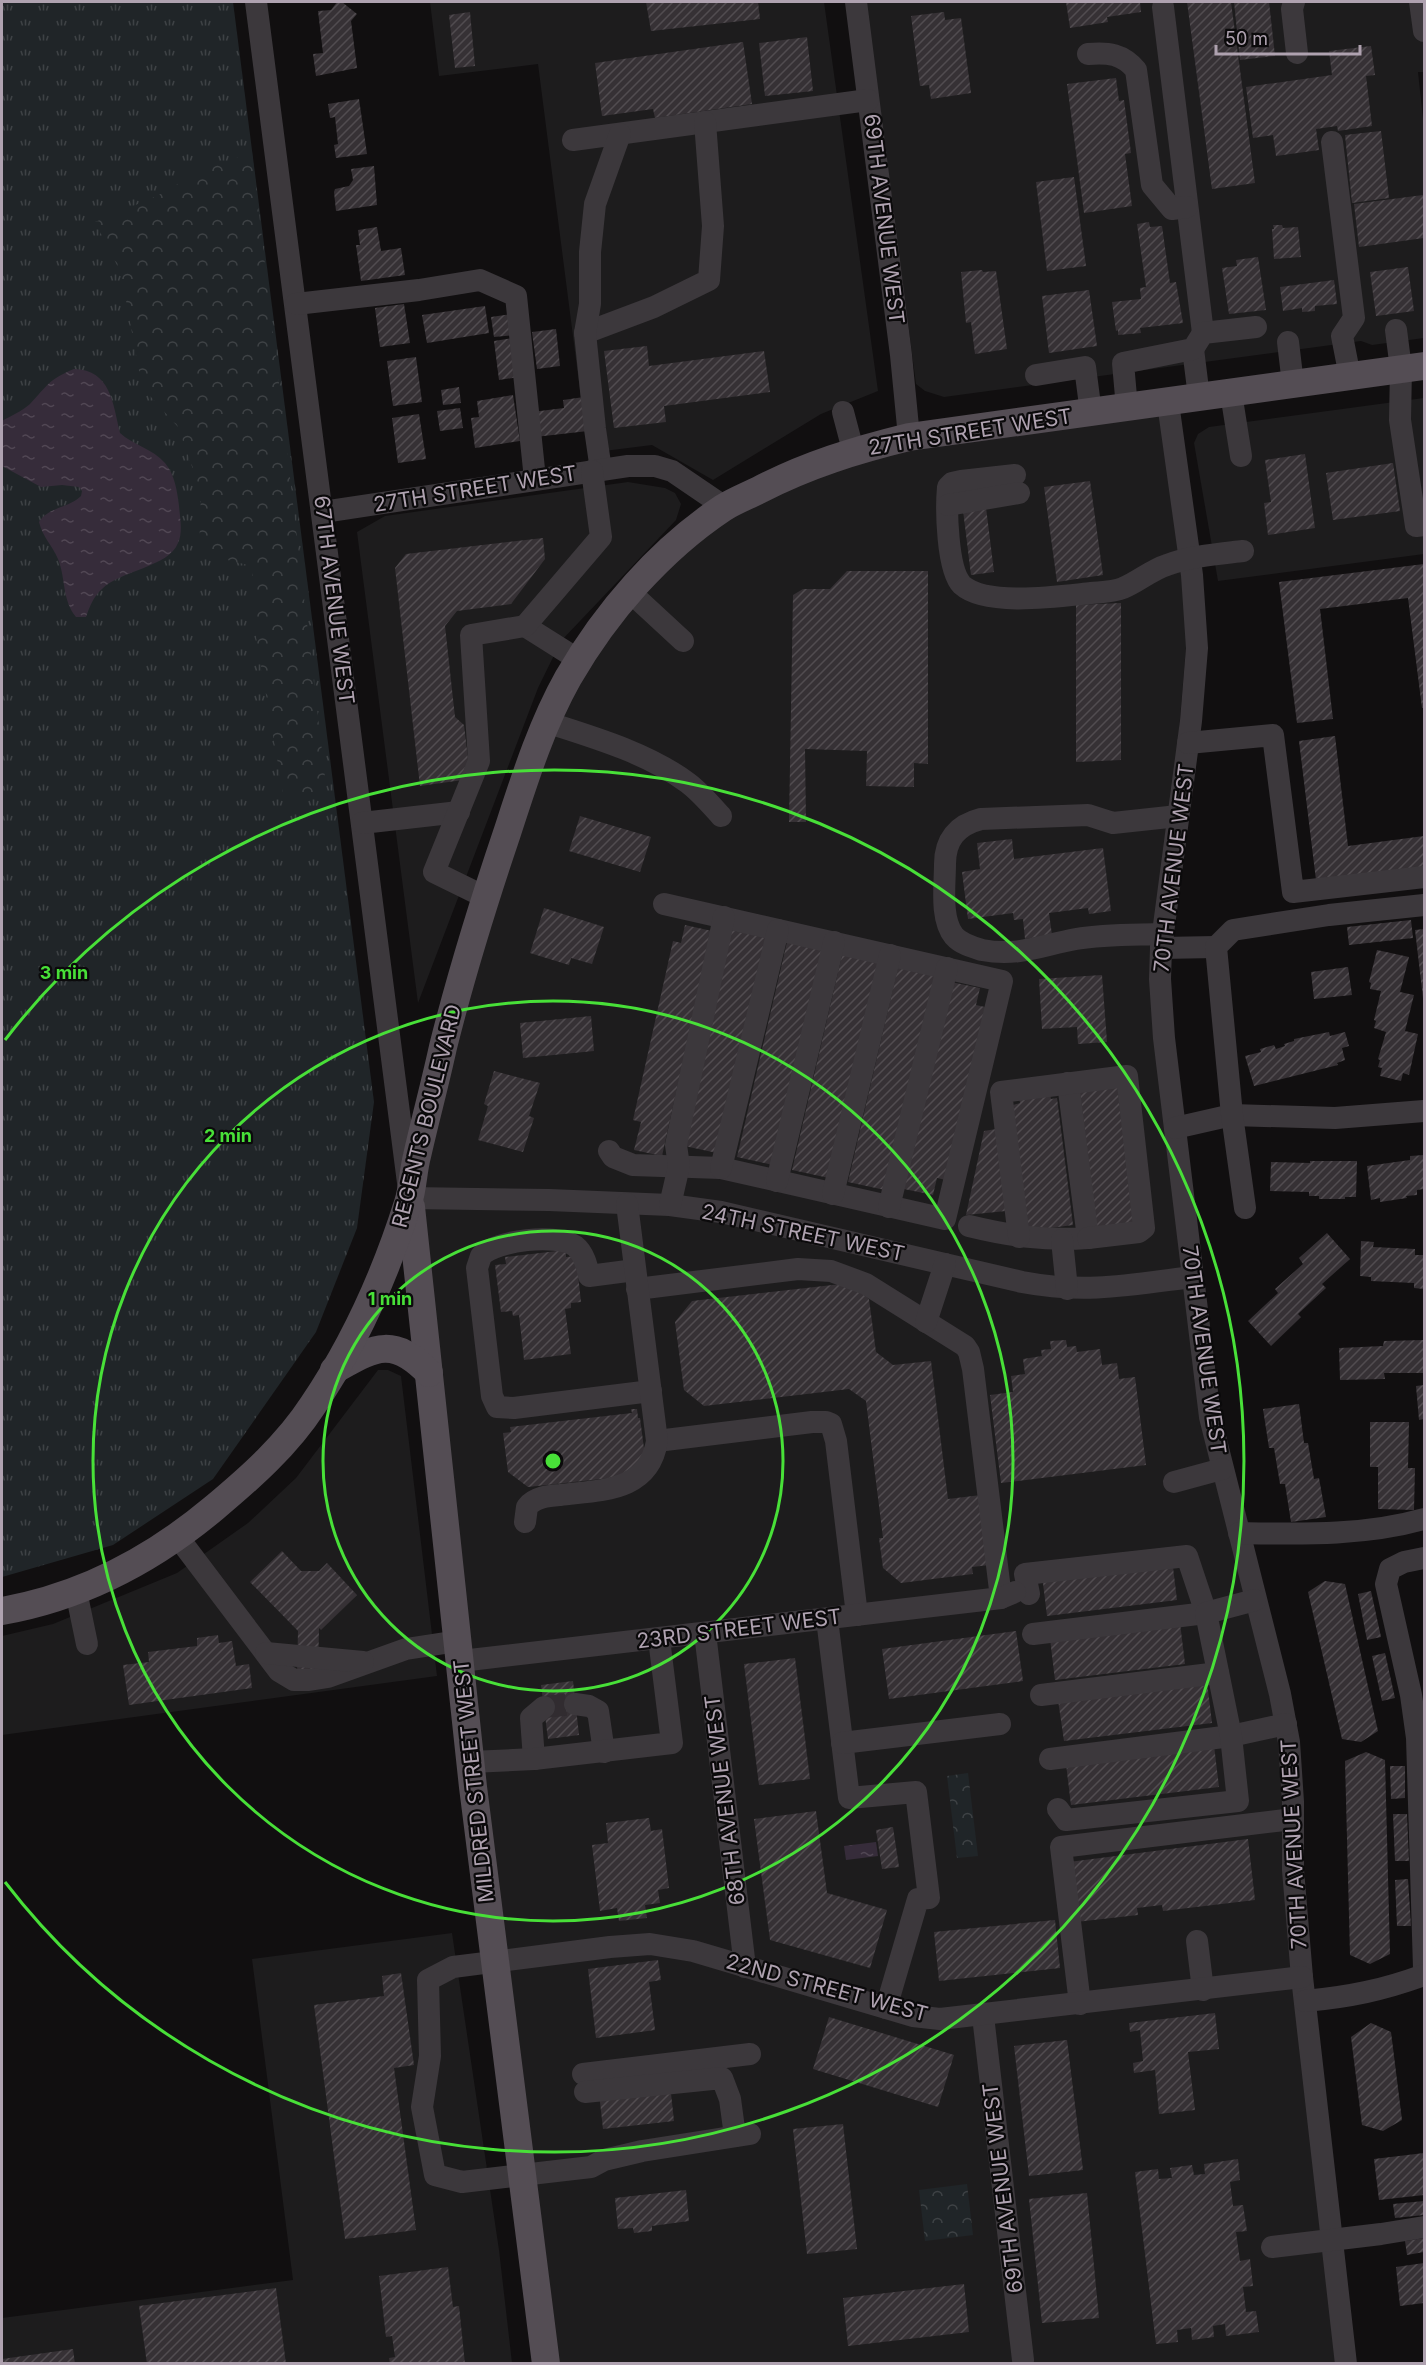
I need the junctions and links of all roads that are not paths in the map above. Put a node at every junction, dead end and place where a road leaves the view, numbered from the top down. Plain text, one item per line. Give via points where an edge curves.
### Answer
1 (256, 2) edge
2 (856, 2) edge
3 (1294, 2) edge
4 (1420, 2) edge
5 (1163, 7) dead end
6 (1425, 31) edge
7 (1297, 53) dead end
8 (1088, 54) dead end
9 (868, 100) junction
10 (705, 122) junction
11 (620, 134) junction
12 (573, 140) dead end
13 (1332, 142) dead end
14 (1187, 207) junction
15 (296, 304) junction
16 (1256, 327) dead end
17 (1396, 330) dead end
18 (585, 333) junction
19 (1198, 341) junction
20 (1288, 342) dead end
21 (1413, 368) edge
22 (1036, 375) dead end
23 (1350, 377) junction
24 (1293, 384) junction
25 (1231, 393) junction
26 (1198, 397) junction
27 (1168, 403) junction
28 (1127, 408) junction
29 (843, 412) dead end
30 (1091, 413) junction
31 (909, 437) junction
32 (853, 450) junction
33 (1241, 456) dead end
34 (597, 470) junction
35 (535, 479) junction
36 (1017, 484) dead end
37 (725, 507) junction
38 (323, 512) junction
39 (1425, 525) edge
40 (1243, 551) dead end
41 (1190, 558) junction
42 (630, 592) junction
43 (525, 626) junction
44 (682, 641) dead end
45 (579, 660) junction
46 (546, 722) junction
47 (1188, 743) junction
48 (459, 812) junction
49 (721, 816) dead end
50 (1178, 816) junction
51 (362, 823) junction
52 (1425, 877) edge
53 (485, 897) junction
54 (664, 904) dead end
55 (1425, 905) edge
56 (724, 917) junction
57 (778, 930) junction
58 (1162, 941) junction
59 (834, 942) junction
60 (1216, 947) junction
61 (890, 955) junction
62 (947, 968) junction
63 (1068, 1083) junction
64 (1425, 1111) edge
65 (1232, 1115) junction
66 (1174, 1128) junction
67 (609, 1151) dead end
68 (679, 1166) junction
69 (721, 1168) junction
70 (777, 1181) junction
71 (833, 1194) junction
72 (410, 1198) junction
73 (627, 1204) junction
74 (670, 1205) junction
75 (889, 1207) junction
76 (1245, 1208) dead end
77 (969, 1226) dead end
78 (1019, 1237) junction
79 (1088, 1239) junction
80 (1062, 1240) junction
81 (945, 1264) junction
82 (1192, 1277) junction
83 (636, 1280) junction
84 (1067, 1289) junction
85 (926, 1322) junction
86 (334, 1370) junction
87 (429, 1373) junction
88 (651, 1392) junction
89 (657, 1441) junction
90 (1222, 1469) junction
91 (1174, 1482) dead end
92 (1425, 1519) edge
93 (525, 1522) dead end
94 (1239, 1533) junction
95 (177, 1536) junction
96 (1425, 1558) edge
97 (76, 1591) junction
98 (1015, 1595) junction
99 (1255, 1600) junction
100 (2, 1611) edge
101 (1206, 1613) junction
102 (857, 1615) junction
103 (827, 1619) junction
104 (705, 1633) junction
105 (1033, 1634) dead end
106 (659, 1639) junction
107 (87, 1644) dead end
108 (460, 1651) junction
109 (1218, 1673) junction
110 (1041, 1695) dead end
111 (575, 1704) tunnel mouth
112 (544, 1707) dead end
113 (1000, 1724) dead end
114 (1286, 1724) junction
115 (1231, 1736) junction
116 (842, 1743) junction
117 (603, 1752) junction
118 (534, 1759) junction
119 (1050, 1759) dead end
120 (471, 1762) junction
121 (1058, 1809) dead end
122 (1293, 1819) junction
123 (1197, 1941) dead end
124 (494, 1961) junction
125 (745, 1967) junction
126 (1425, 1968) edge
127 (1425, 1975) edge
128 (1302, 1977) junction
129 (1203, 1990) junction
130 (1305, 2001) junction
131 (1080, 2004) junction
132 (886, 2008) junction
133 (983, 2016) junction
134 (750, 2054) dead end
135 (522, 2175) junction
136 (1425, 2227) edge
137 (1331, 2240) junction
138 (1272, 2247) dead end
139 (1023, 2360) dead end
140 (546, 2364) edge
141 (1346, 2364) edge

1 - 15 street, 67TH AVENUE WEST
2 - 9 street, 69TH AVENUE WEST
3 - 7 street
4 - 6 street
5 - 14 street
8 - 14 street via 1101,52 1123,57 1136,70 1152,184 1172,209
9 - 10 street
9 - 31 street, 69TH AVENUE WEST
10 - 11 street
10 - 18 street via 713,226 709,280 654,307
11 - 12 street
11 - 18 street via 595,204
13 - 23 street via 1354,318 1342,336
14 - 19 street
15 - 35 street via 480,280 516,296
15 - 38 street, 67TH AVENUE WEST
16 - 19 street
17 - 21 street
18 - 34 street
19 - 26 street
19 - 28 street via 1123,363
20 - 24 street
21 - 23 main road, 27TH STREET WEST
21 - 39 street via 1400,420 1416,526
22 - 30 street via 1085,368
23 - 24 main road, 27TH STREET WEST
24 - 25 main road, 27TH STREET WEST
25 - 26 main road, 27TH STREET WEST
25 - 33 street
26 - 27 main road, 27TH STREET WEST
27 - 28 main road, 27TH STREET WEST
27 - 41 street, 70TH AVENUE WEST
28 - 30 main road, 27TH STREET WEST
29 - 32 street
30 - 31 main road, 27TH STREET WEST
31 - 32 main road, 27TH STREET WEST
32 - 37 main road, 27TH STREET WEST via 791,474
34 - 35 street, 27TH STREET WEST
34 - 37 street, 27TH STREET WEST via 655,466 672,471
34 - 43 street via 601,537
35 - 38 street, 27TH STREET WEST
36 - 41 street via 952,483 948,488 951,562 963,585 973,591 1004,598 1052,598 1122,589 1165,565
37 - 42 main road, REGENTS BOULEVARD via 689,534
38 - 51 street, 67TH AVENUE WEST
40 - 41 street
41 - 47 street, 70TH AVENUE WEST via 1197,648
42 - 44 street
42 - 45 main road, REGENTS BOULEVARD
43 - 45 street
43 - 48 street via 471,635 480,761
45 - 46 main road, REGENTS BOULEVARD
46 - 49 street via 669,771 697,790
46 - 53 main road, REGENTS BOULEVARD
47 - 50 street, 70TH AVENUE WEST
47 - 52 street via 1274,735 1293,892
48 - 51 street
48 - 53 street via 434,872
50 - 58 street, 70TH AVENUE WEST
50 - 58 street via 1113,823 1088,815 981,819 956,830 946,849 947,920 954,936 969,946 1010,953 1076,939
51 - 72 street, 67TH AVENUE WEST
53 - 72 main road, REGENTS BOULEVARD via 443,1048
54 - 56 street
55 - 60 street via 1233,930
56 - 57 street
56 - 68 street via 676,1145
57 - 59 street
57 - 69 street
58 - 60 street
58 - 66 street, 70TH AVENUE WEST via 1160,980
59 - 61 street
59 - 70 street
60 - 65 street
61 - 62 street
61 - 71 street
62 - 75 street
62 - 75 street via 1002,981 945,1219
63 - 78 street via 1001,1092
63 - 79 street
63 - 79 street via 1127,1076 1144,1228
64 - 65 street via 1335,1118
65 - 66 street
65 - 76 street
66 - 82 street, 70TH AVENUE WEST
67 - 68 street via 633,1164
68 - 69 street
68 - 74 street
69 - 70 street
70 - 71 street
71 - 75 street
72 - 73 street, 24TH STREET WEST
72 - 86 main road, REGENTS BOULEVARD via 378,1282
72 - 87 main road, MILDRED STREET WEST
73 - 74 street, 24TH STREET WEST
73 - 83 street
74 - 81 street, 24TH STREET WEST via 729,1214
77 - 78 street
78 - 80 street
79 - 80 street
80 - 84 street
81 - 84 street, 24TH STREET WEST
81 - 85 street
82 - 84 street, 24TH STREET WEST via 1114,1288
82 - 90 street, 70TH AVENUE WEST via 1208,1405
83 - 85 street via 808,1269 831,1271 856,1279
83 - 88 street
83 - 88 street via 589,1276 579,1250 573,1245 535,1241 489,1249 478,1262 477,1276 492,1396 497,1407
85 - 98 street via 956,1340 971,1358
86 - 87 main road via 368,1351 384,1348 408,1354
86 - 95 main road, REGENTS BOULEVARD via 313,1406 257,1472
87 - 108 main road, MILDRED STREET WEST
88 - 89 street
89 - 93 street via 649,1462 633,1480 615,1488 536,1499 526,1507
89 - 102 street via 812,1422 831,1424
90 - 91 street
90 - 94 street, 70TH AVENUE WEST
92 - 94 street via 1342,1532
94 - 99 street, 70TH AVENUE WEST
95 - 97 main road, REGENTS BOULEVARD via 129,1567
95 - 108 street, 23RD STREET WEST via 279,1671 294,1680 328,1677 406,1649
96 - 126 street via 1390,1569 1386,1584 1417,1738
97 - 100 main road, REGENTS BOULEVARD
97 - 107 street
98 - 101 street via 1025,1574 1187,1556
98 - 102 street, 23RD STREET WEST
99 - 101 street
99 - 114 street, 70TH AVENUE WEST
101 - 105 street
101 - 109 street
102 - 103 street, 23RD STREET WEST
103 - 104 street, 23RD STREET WEST
103 - 116 street
104 - 106 street, 23RD STREET WEST
104 - 125 street, 68TH AVENUE WEST
106 - 108 street, 23RD STREET WEST
106 - 117 street via 672,1743
108 - 120 main road, MILDRED STREET WEST
109 - 110 street
109 - 115 street
111 - 117 street via 598,1711
112 - 118 street via 531,1718
113 - 116 street
114 - 115 street
114 - 122 street, 70TH AVENUE WEST
115 - 119 street
115 - 121 street via 1238,1801 1066,1820
116 - 132 street via 849,1798 916,1792 929,1898 918,1899
117 - 118 street
118 - 120 street
120 - 124 main road, MILDRED STREET WEST
122 - 128 street, 70TH AVENUE WEST
122 - 131 street via 1061,1848
123 - 129 street
124 - 125 street, 22ND STREET WEST via 650,1944 682,1948
124 - 135 main road, MILDRED STREET WEST
124 - 135 street, 22ND STREET WEST via 453,1967 428,1980 430,2056 422,2107 435,2175 462,2182
125 - 132 street, 22ND STREET WEST
127 - 130 street via 1352,1996
128 - 129 street, 22ND STREET WEST
128 - 130 street, 70TH AVENUE WEST
129 - 131 street, 22ND STREET WEST
130 - 137 street, 70TH AVENUE WEST
131 - 133 street, 22ND STREET WEST
132 - 133 street, 22ND STREET WEST via 926,2018
133 - 139 street, 69TH AVENUE WEST
134 - 135 street via 584,2083 722,2078 742,2135 633,2153 591,2167
135 - 140 main road, MILDRED STREET WEST
136 - 137 street
137 - 138 street
137 - 141 street, 70TH AVENUE WEST

